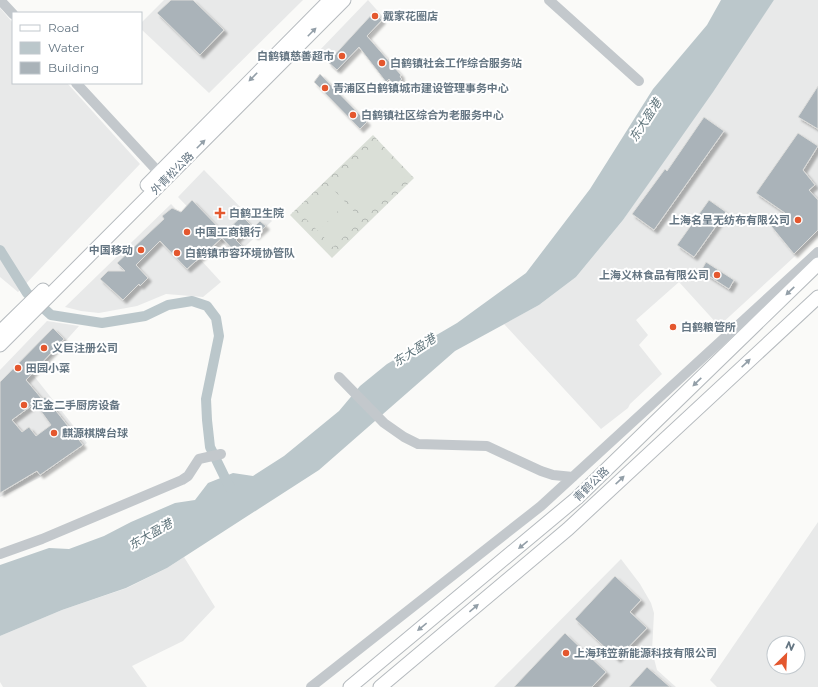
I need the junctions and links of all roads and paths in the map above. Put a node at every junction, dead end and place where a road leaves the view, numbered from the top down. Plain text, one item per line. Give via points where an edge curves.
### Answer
1 (0, 0) edge
2 (330, 0) edge
3 (344, 0) edge
4 (549, 0) edge
5 (12, 13) edge
6 (639, 82) dead end
7 (77, 84) edge
8 (162, 176) junction
9 (818, 252) edge
10 (818, 264) edge
11 (818, 297) edge
12 (37, 302) junction
13 (0, 332) edge
14 (0, 345) edge
15 (339, 377) dead end
16 (222, 454) dead end
17 (569, 480) junction
18 (0, 554) edge
19 (311, 687) edge
20 (350, 687) edge
21 (380, 687) edge

1 - 5 street
2 -> 8 main road, 外青松公路
8 -> 3 main road, 外青松公路
4 - 6 street
7 - 8 street
8 - 12 main road, 外青松公路
9 - 17 street
10 -> 20 main road, 青鹤公路 via 553,520
21 -> 11 main road, 青鹤公路 via 568,529
12 - 13 main road, 外青松公路
12 - 14 main road, 外青松公路
15 - 17 street via 384,423 418,444 487,446 541,471
16 - 18 street via 202,457 182,480 42,540
17 - 19 street via 541,506

